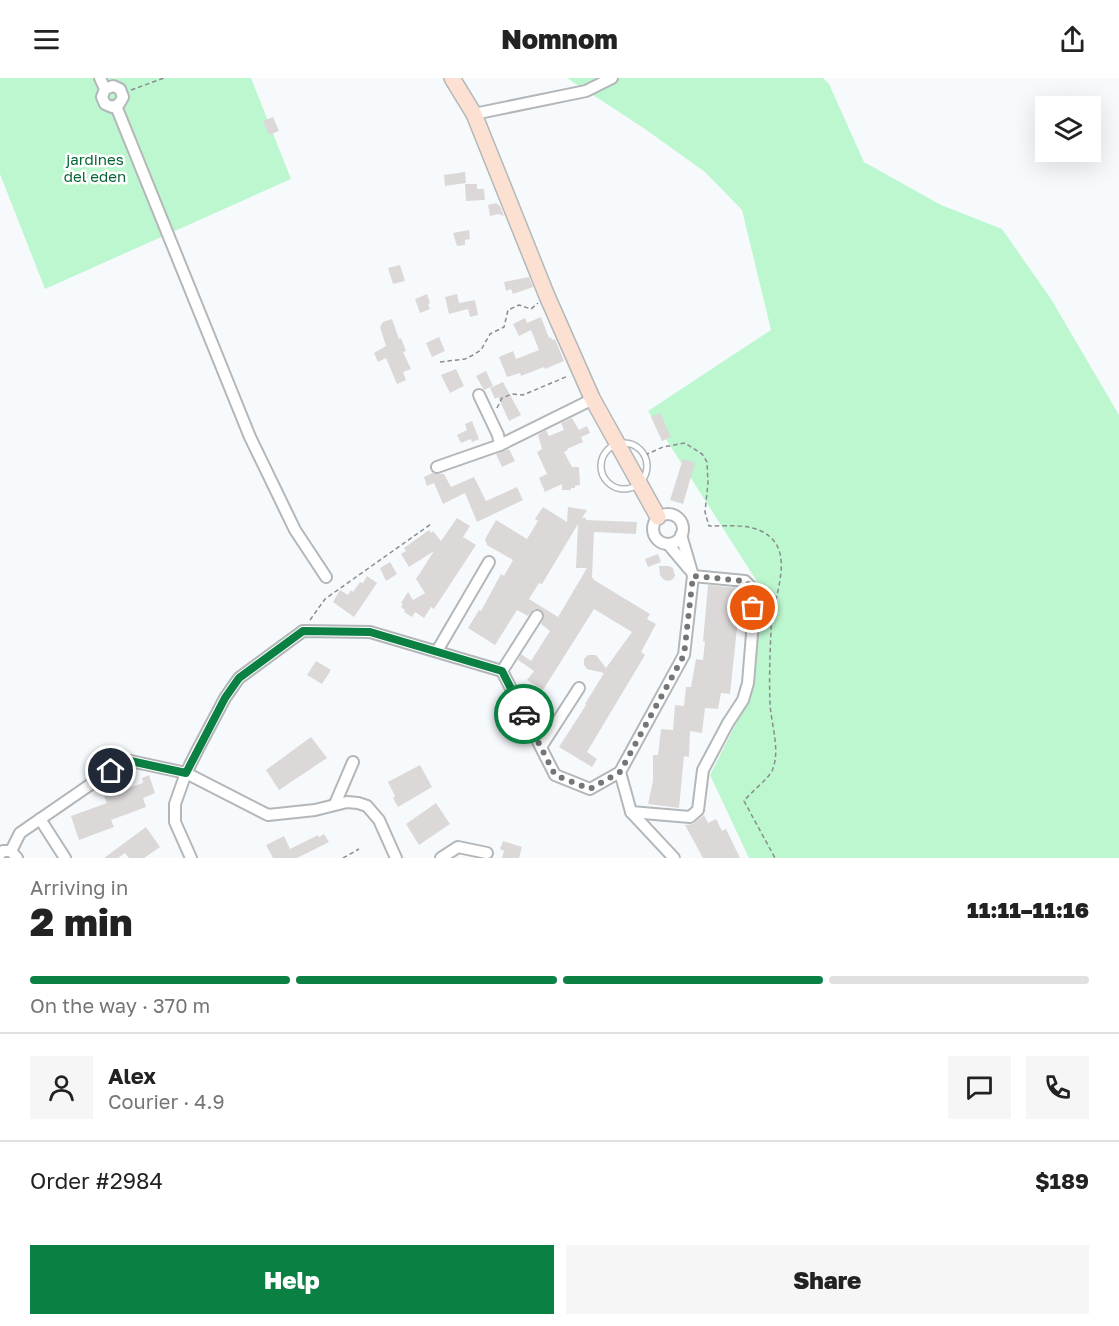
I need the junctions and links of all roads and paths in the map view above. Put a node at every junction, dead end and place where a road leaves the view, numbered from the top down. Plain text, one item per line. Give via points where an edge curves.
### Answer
1 (100, 78) edge
2 (164, 78) edge
3 (452, 78) edge
4 (612, 78) edge
5 (112, 87) edge
6 (116, 106) junction
7 (474, 114) junction
8 (547, 296) junction
9 (440, 362) dead end
10 (580, 371) junction
11 (479, 395) dead end
12 (593, 399) junction
13 (492, 421) junction
14 (500, 445) junction
15 (618, 445) junction
16 (645, 455) junction
17 (437, 466) dead end
18 (639, 483) junction
19 (658, 518) junction
20 (431, 524) dead end
21 (681, 535) junction
22 (668, 544) junction
23 (489, 562) dead end
24 (692, 574) junction
25 (326, 577) dead end
26 (537, 616) dead end
27 (303, 631) junction
28 (437, 651) junction
29 (502, 671) junction
30 (579, 688) dead end
31 (541, 747) junction
32 (353, 762) dead end
33 (620, 772) junction
34 (186, 773) junction
35 (335, 804) junction
36 (631, 812) junction
37 (40, 819) junction
38 (359, 849) dead end
39 (487, 853) dead end
40 (9, 854) edge
41 (65, 858) edge
42 (191, 858) edge
43 (343, 858) edge
44 (396, 858) edge
45 (441, 858) edge
46 (674, 858) edge
47 (775, 858) edge

1 - 5 street
2 - 5 path
3 - 7 street
4 - 7 street via 586,91
5 - 6 street via 122,100
5 - 6 street via 103,93 103,100
6 - 25 street via 250,437 295,530
7 - 8 street
8 - 9 path via 531,309 519,305 508,310 504,327 490,334 481,350 473,355
8 - 10 street
10 - 12 street
10 - 13 path via 523,394 502,398
11 - 13 street
12 - 14 street
12 - 15 street
13 - 14 street
14 - 17 street
15 - 16 lane via 628,443
15 - 18 street
15 - 18 lane via 603,458 606,480 619,489
16 - 18 lane via 647,470
16 - 47 path via 685,443 702,454 707,462 705,512 709,526 755,528 773,540 779,552 781,575 771,626 770,704 776,751 772,772 744,801
18 - 19 street
19 - 21 street via 666,514 675,516 682,526
19 - 22 street via 653,525 654,534
20 - 27 path via 325,599
21 - 22 street
21 - 24 street
22 - 24 street
23 - 28 street
24 - 33 street via 684,655
24 - 36 street via 745,581 754,590 750,661 743,700 703,770 698,810 690,817
26 - 29 street
27 - 28 street via 370,632
27 - 34 street via 239,678
28 - 29 street
29 - 31 street
30 - 31 street
31 - 33 street via 555,775 590,789
32 - 35 street
33 - 36 street
34 - 35 street via 268,815
34 - 37 street via 126,760
34 - 42 street via 175,804 175,822
35 - 44 street via 367,806 379,820
36 - 46 street
37 - 40 street via 20,833
37 - 41 street
38 - 43 path
39 - 45 street via 458,847

